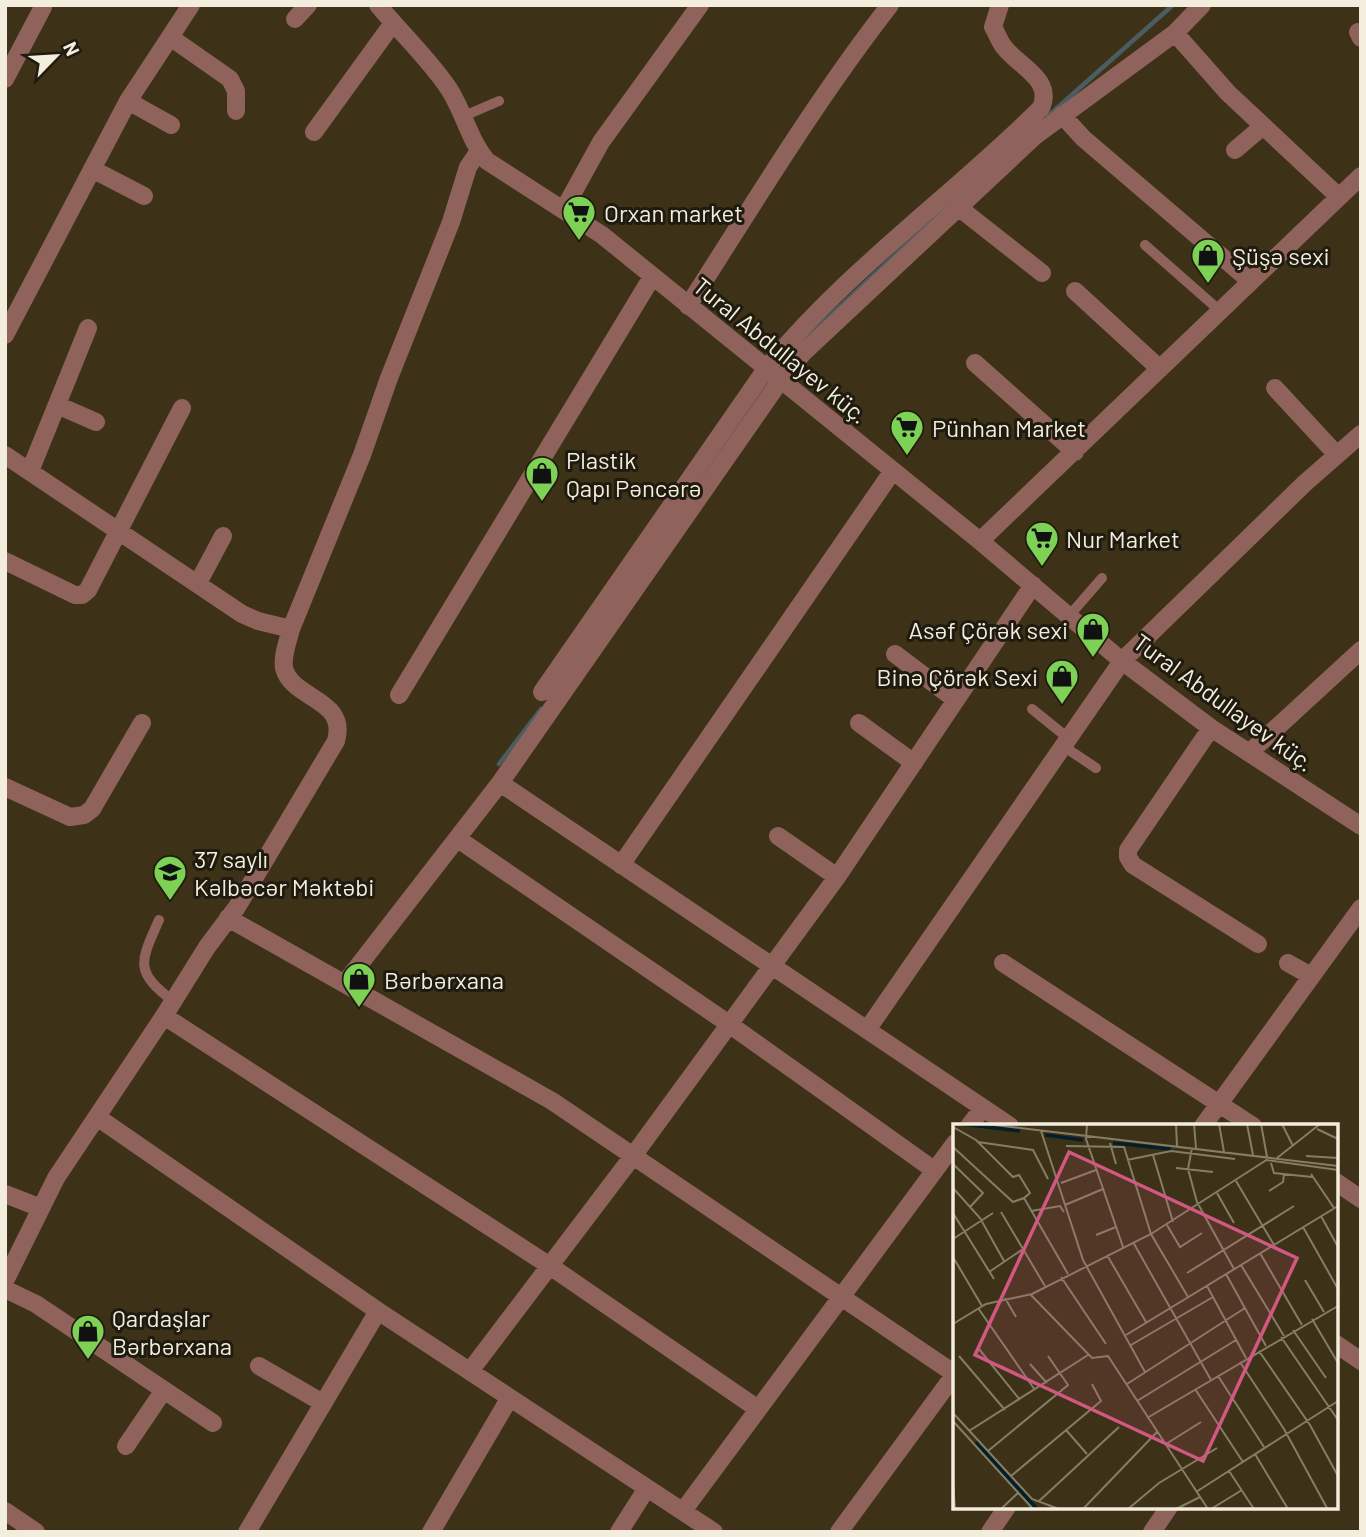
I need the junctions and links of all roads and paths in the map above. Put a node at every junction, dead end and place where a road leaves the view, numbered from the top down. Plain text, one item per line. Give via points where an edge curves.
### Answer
1 (191, 5) edge
2 (308, 5) edge
3 (378, 5) edge
4 (700, 5) edge
5 (890, 5) edge
6 (1000, 5) edge
7 (1202, 5) edge
8 (43, 7) dead end
9 (295, 19) dead end
10 (393, 23) junction
11 (1175, 33) junction
12 (170, 37) junction
13 (5, 79) edge
14 (499, 100) dead end
15 (128, 101) junction
16 (236, 111) dead end
17 (1062, 115) junction
18 (464, 116) junction
19 (171, 125) dead end
20 (1262, 127) junction
21 (314, 132) dead end
22 (1235, 150) dead end
23 (479, 151) junction
24 (92, 169) junction
25 (1361, 176) edge
26 (144, 195) dead end
27 (1338, 196) junction
28 (958, 207) junction
29 (564, 209) junction
30 (1145, 245) dead end
31 (1042, 273) dead end
32 (652, 277) junction
33 (1249, 280) junction
34 (1075, 291) dead end
35 (688, 306) junction
36 (1219, 310) junction
37 (88, 328) dead end
38 (5, 335) edge
39 (975, 363) dead end
40 (766, 369) junction
41 (1160, 369) junction
42 (780, 381) junction
43 (1275, 388) dead end
44 (57, 405) junction
45 (182, 408) dead end
46 (96, 422) dead end
47 (1361, 434) edge
48 (1075, 452) junction
49 (5, 455) edge
50 (1337, 455) junction
51 (30, 471) junction
52 (892, 472) junction
53 (117, 530) junction
54 (223, 536) dead end
55 (980, 541) junction
56 (5, 561) edge
57 (1102, 578) dead end
58 (198, 583) junction
59 (1033, 585) junction
60 (1069, 615) junction
61 (291, 629) junction
62 (1361, 650) edge
63 (895, 654) dead end
64 (1122, 662) junction
65 (542, 692) dead end
66 (399, 695) dead end
67 (956, 701) junction
68 (1032, 709) dead end
69 (142, 723) dead end
70 (859, 723) dead end
71 (1211, 728) junction
72 (1066, 742) junction
73 (1249, 753) junction
74 (914, 764) junction
75 (1096, 768) dead end
76 (500, 783) junction
77 (5, 787) edge
78 (1361, 826) edge
79 (778, 836) dead end
80 (458, 839) junction
81 (621, 865) junction
82 (837, 877) junction
83 (1361, 908) edge
84 (228, 918) junction
85 (159, 920) dead end
86 (1258, 944) dead end
87 (1288, 963) dead end
88 (1003, 964) dead end
89 (771, 967) junction
90 (1311, 976) junction
91 (345, 983) junction
92 (169, 1008) junction
93 (729, 1024) junction
94 (867, 1030) junction
95 (1218, 1102) junction
96 (983, 1108) junction
97 (97, 1117) junction
98 (971, 1124) edge
99 (1007, 1124) edge
100 (1204, 1124) edge
101 (1250, 1124) edge
102 (953, 1146) edge
103 (633, 1156) junction
104 (934, 1170) junction
105 (1338, 1183) edge
106 (5, 1194) edge
107 (1361, 1199) edge
108 (41, 1208) junction
109 (550, 1266) junction
110 (5, 1281) edge
111 (5, 1289) edge
112 (841, 1297) junction
113 (378, 1311) junction
114 (1338, 1345) edge
115 (1361, 1361) edge
116 (259, 1366) dead end
117 (470, 1371) junction
118 (953, 1373) edge
119 (953, 1377) edge
120 (164, 1390) junction
121 (509, 1399) junction
122 (323, 1403) junction
123 (758, 1409) junction
124 (213, 1423) dead end
125 (126, 1446) dead end
126 (647, 1488) junction
127 (1006, 1509) edge
128 (1168, 1509) edge
129 (5, 1511) edge
130 (683, 1511) junction
131 (36, 1532) edge
132 (247, 1532) edge
133 (431, 1532) edge
134 (619, 1532) edge
135 (714, 1532) edge
136 (839, 1532) edge
137 (990, 1532) edge
138 (1152, 1532) edge

1 - 12 street
2 - 9 street
3 - 10 street, Tural Abdullayev küç.
4 - 29 street via 601,142
5 - 35 street via 796,138
6 - 40 street via 993,27 1004,47 1038,79 1045,99 1041,108 859,273
7 - 11 street
8 - 13 street
10 - 18 street, Tural Abdullayev küç. via 437,73
10 - 21 street
11 - 17 street
11 - 20 street
12 - 15 street
12 - 16 street via 230,79 236,91
14 - 18 lane
15 - 19 street
15 - 24 street
17 - 28 street
17 - 33 street
18 - 23 street, Tural Abdullayev küç.
20 - 22 street
20 - 27 street
23 - 29 street, Tural Abdullayev küç. via 499,169
23 - 61 street via 468,167 362,455
24 - 26 street
24 - 38 street
25 - 27 street
27 - 33 street
28 - 31 street
28 - 42 street via 825,332
29 - 32 street, Tural Abdullayev küç.
30 - 36 lane
32 - 35 street, Tural Abdullayev küç.
32 - 66 street
33 - 36 street
34 - 41 street
35 - 40 street, Tural Abdullayev küç.
36 - 41 street
37 - 44 street
39 - 48 street
40 - 42 street, Tural Abdullayev küç.
40 - 65 street
41 - 48 street
42 - 52 street, Tural Abdullayev küç.
42 - 76 street
43 - 50 street
44 - 46 street
44 - 51 street
45 - 53 street
47 - 50 street
48 - 55 street
49 - 51 street
50 - 64 street
51 - 53 street
52 - 55 street, Tural Abdullayev küç.
52 - 81 street
53 - 56 street via 82,596
53 - 58 street
54 - 58 street
55 - 59 street, Tural Abdullayev küç.
57 - 60 lane
58 - 61 street via 242,614
59 - 60 street, Tural Abdullayev küç.
59 - 67 street
60 - 64 street, Tural Abdullayev küç.
61 - 84 street via 284,658 286,672 334,714 339,731
62 - 73 street
63 - 67 street
64 - 71 street, Tural Abdullayev küç.
64 - 72 street
67 - 74 street
68 - 72 lane
69 - 77 street via 92,809 83,815 70,817
70 - 74 street
71 - 73 street, Tural Abdullayev küç.
71 - 86 street via 1128,850 1128,857 1133,865
72 - 75 lane
72 - 94 street
73 - 78 street, Tural Abdullayev küç.
74 - 82 street
76 - 80 street
76 - 81 street
79 - 82 street
80 - 91 street
80 - 93 street
81 - 89 street
82 - 89 street
83 - 90 street
84 - 91 street
84 - 92 street
85 - 92 lane via 143,956 145,968
87 - 90 street
88 - 95 street
89 - 93 street
89 - 94 street
90 - 95 street
91 - 103 street via 552,1101
92 - 97 street
92 - 109 street
93 - 103 street
93 - 104 street
94 - 96 street
95 - 100 street
95 - 101 street
96 - 98 street
96 - 99 street
97 - 108 street
97 - 113 street
102 - 104 street
103 - 109 street
103 - 112 street
104 - 112 street
105 - 107 street
106 - 108 street
108 - 110 street
109 - 117 street
109 - 123 street
111 - 120 street via 36,1304
112 - 118 street
112 - 123 street
113 - 117 street
113 - 122 street
114 - 115 street
116 - 122 street
117 - 121 street
119 - 136 street
120 - 124 street
120 - 125 street
121 - 126 street
121 - 133 street
122 - 132 street
123 - 130 street
126 - 130 street
126 - 134 street
127 - 137 street
128 - 138 street
129 - 131 street
130 - 135 street

